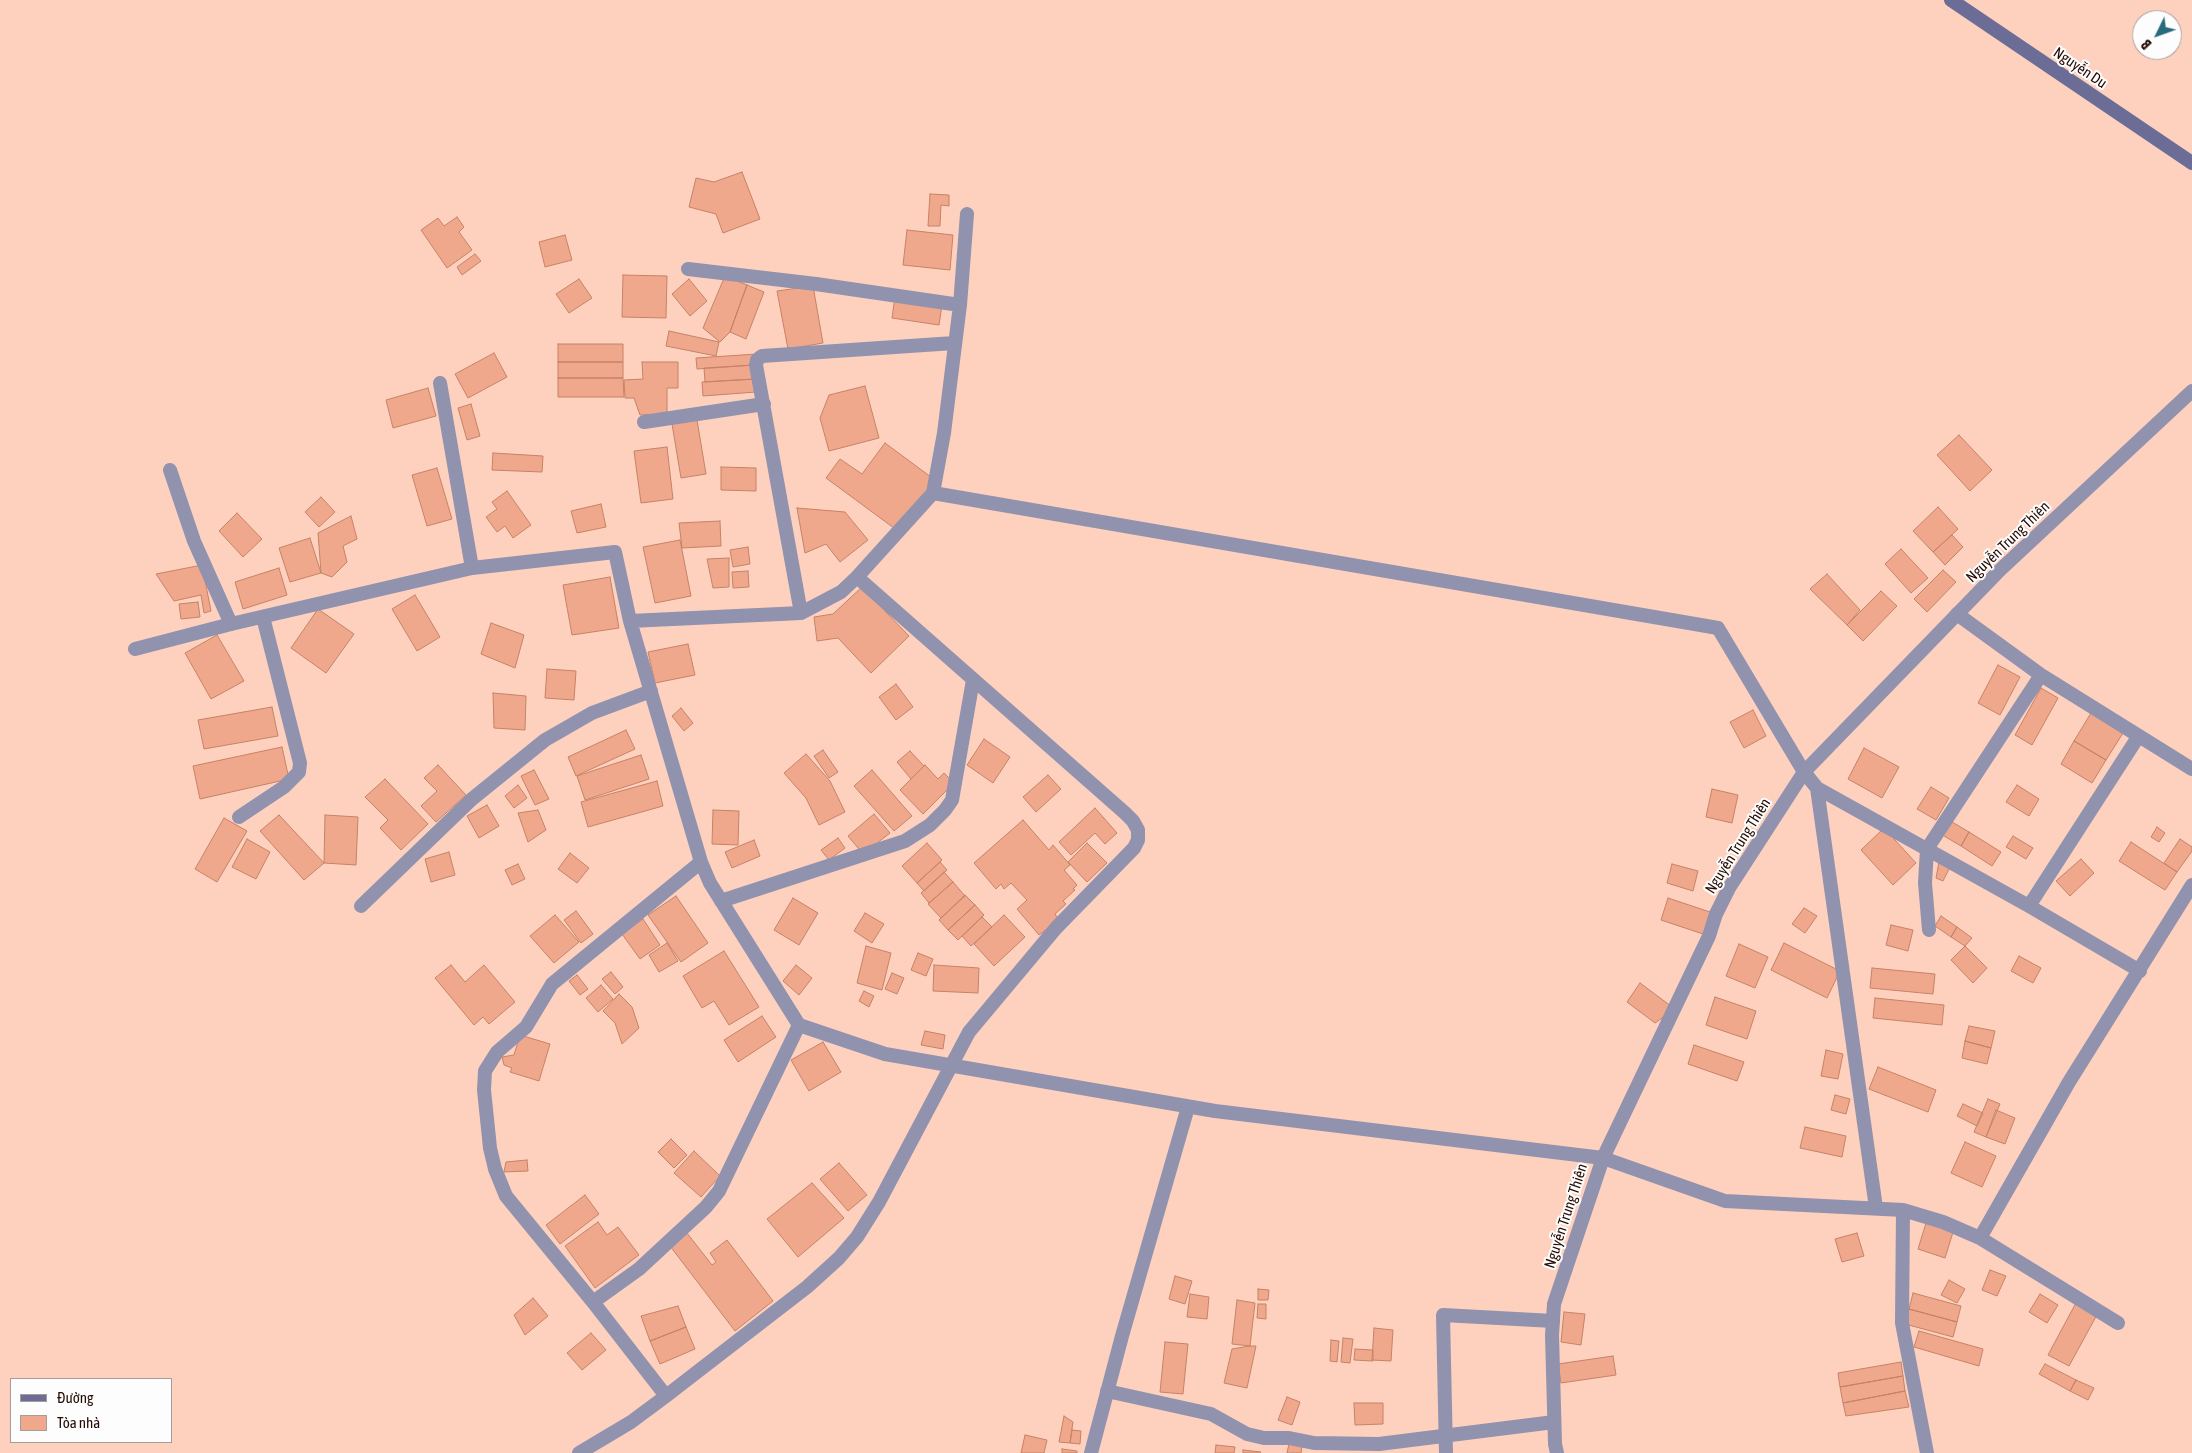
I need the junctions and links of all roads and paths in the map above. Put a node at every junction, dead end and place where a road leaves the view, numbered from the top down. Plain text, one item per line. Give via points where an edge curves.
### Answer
1 (1951, 0) edge
2 (2192, 163) edge
3 (967, 214) dead end
4 (688, 269) dead end
5 (960, 305) junction
6 (954, 343) junction
7 (440, 383) dead end
8 (2192, 391) edge
9 (764, 404) junction
10 (644, 422) dead end
11 (170, 470) dead end
12 (933, 493) junction
13 (472, 568) junction
14 (858, 577) junction
15 (801, 613) junction
16 (1957, 614) junction
17 (263, 617) junction
18 (630, 622) junction
19 (231, 624) junction
20 (135, 650) dead end
21 (2041, 674) junction
22 (973, 680) junction
23 (651, 691) junction
24 (2138, 737) junction
25 (2192, 769) edge
26 (1804, 772) junction
27 (1817, 788) junction
28 (239, 817) dead end
29 (1927, 849) junction
30 (701, 862) junction
31 (2192, 885) edge
32 (721, 901) junction
33 (361, 906) dead end
34 (2029, 906) junction
35 (1929, 930) dead end
36 (2140, 971) junction
37 (798, 1025) junction
38 (952, 1064) junction
39 (1188, 1107) junction
40 (1603, 1158) junction
41 (1876, 1208) junction
42 (1903, 1210) junction
43 (1980, 1238) junction
44 (593, 1302) junction
45 (1553, 1321) junction
46 (2118, 1322) dead end
47 (1107, 1391) junction
48 (666, 1396) junction
49 (1554, 1422) junction
50 (1446, 1436) junction
51 (579, 1453) edge
52 (1091, 1453) edge
53 (1446, 1453) edge
54 (1558, 1453) edge
55 (1927, 1453) edge

1 - 2 main road, Nguyễn Du
3 - 5 street
4 - 5 street
5 - 6 street
6 - 9 street via 762,356 756,365
6 - 12 street via 944,433
7 - 13 street
8 - 16 street, Nguyễn Trung Thiên
9 - 10 street
9 - 15 street
11 - 19 street via 194,541
12 - 14 street
12 - 26 street via 1718,628
13 - 17 street
13 - 18 street via 615,552
14 - 15 street via 842,592
14 - 22 street
15 - 18 street
16 - 21 street
16 - 26 street, Nguyễn Trung Thiên
17 - 19 street
17 - 28 street via 300,763 299,772 289,783
18 - 23 street
19 - 20 street
21 - 24 street
21 - 29 street
22 - 32 street via 952,800 930,825 912,838 878,851
22 - 38 street via 1125,813 1138,830 1138,840 1134,848 1056,928 969,1032
23 - 30 street
23 - 33 street via 592,713 529,752 472,799
24 - 25 street
24 - 34 street
26 - 27 street
26 - 40 street, Nguyễn Trung Thiên via 1729,888
27 - 29 street
27 - 41 street
29 - 34 street
29 - 35 street via 1925,883
30 - 32 street
30 - 44 street via 552,984 526,1027 497,1052 485,1071 490,1148 506,1196
31 - 36 street
32 - 37 street
34 - 36 street
36 - 43 street via 2069,1082
37 - 38 street via 885,1054
37 - 44 street via 719,1191 706,1207 639,1268
38 - 39 street
38 - 48 street via 879,1202 845,1251 807,1287
39 - 40 street
39 - 47 street
40 - 41 street via 1725,1201
40 - 45 street, Nguyễn Trung Thiên via 1554,1304
41 - 42 street
42 - 43 street
42 - 55 street via 1902,1323
43 - 46 street
44 - 48 street
45 - 49 street, Nguyễn Trung Thiên
45 - 50 street via 1443,1315
47 - 50 street via 1211,1414 1247,1434 1264,1438 1379,1444
47 - 52 street
48 - 51 street via 632,1422
49 - 50 street
49 - 54 street, Nguyễn Trung Thiên via 1554,1444
50 - 53 street

